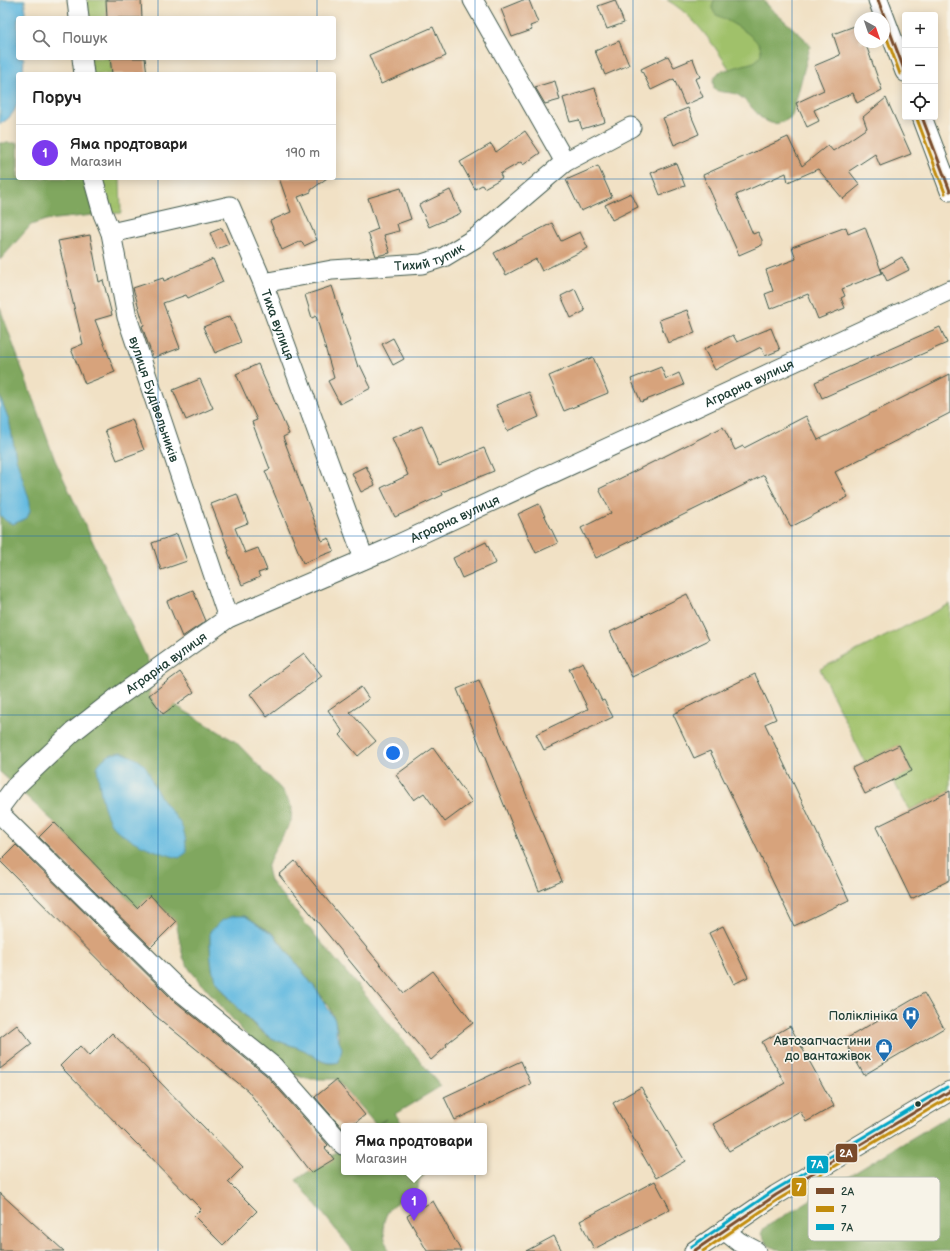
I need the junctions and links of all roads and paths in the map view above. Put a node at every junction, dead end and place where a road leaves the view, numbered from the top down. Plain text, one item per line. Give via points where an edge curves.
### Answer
1 (77, 0) edge
2 (473, 0) edge
3 (878, 0) edge
4 (78, 16) edge
5 (82, 60) edge
6 (902, 64) edge
7 (84, 72) edge
8 (923, 120) edge
9 (631, 126) dead end
10 (565, 162) junction
11 (94, 180) edge
12 (950, 191) edge
13 (111, 232) junction
14 (263, 283) junction
15 (950, 290) edge
16 (364, 559) junction
17 (228, 618) junction
18 (0, 807) edge
19 (0, 814) edge
20 (950, 1091) edge
21 (341, 1143) edge
22 (724, 1230) junction
23 (694, 1251) edge
24 (756, 1251) edge

1 - 4 street
2 - 10 street
3 - 6 street
5 - 7 street
8 - 12 street
9 - 10 street, Тихий тупик
10 - 14 street, Тихий тупик via 477,237 444,257 422,264 332,270
11 - 13 street, вулиця Будівельників
13 - 14 street, Тиха вулиця via 230,206
13 - 17 street, вулиця Будівельників via 127,317
14 - 16 street, Тиха вулиця
15 - 16 street, Аграрна вулиця
16 - 17 street, Аграрна вулиця
17 - 18 street, Аграрна вулиця via 73,732 15,787
19 - 21 street via 179,990 274,1067
20 - 22 street via 776,1195
22 - 23 street
22 - 24 street

